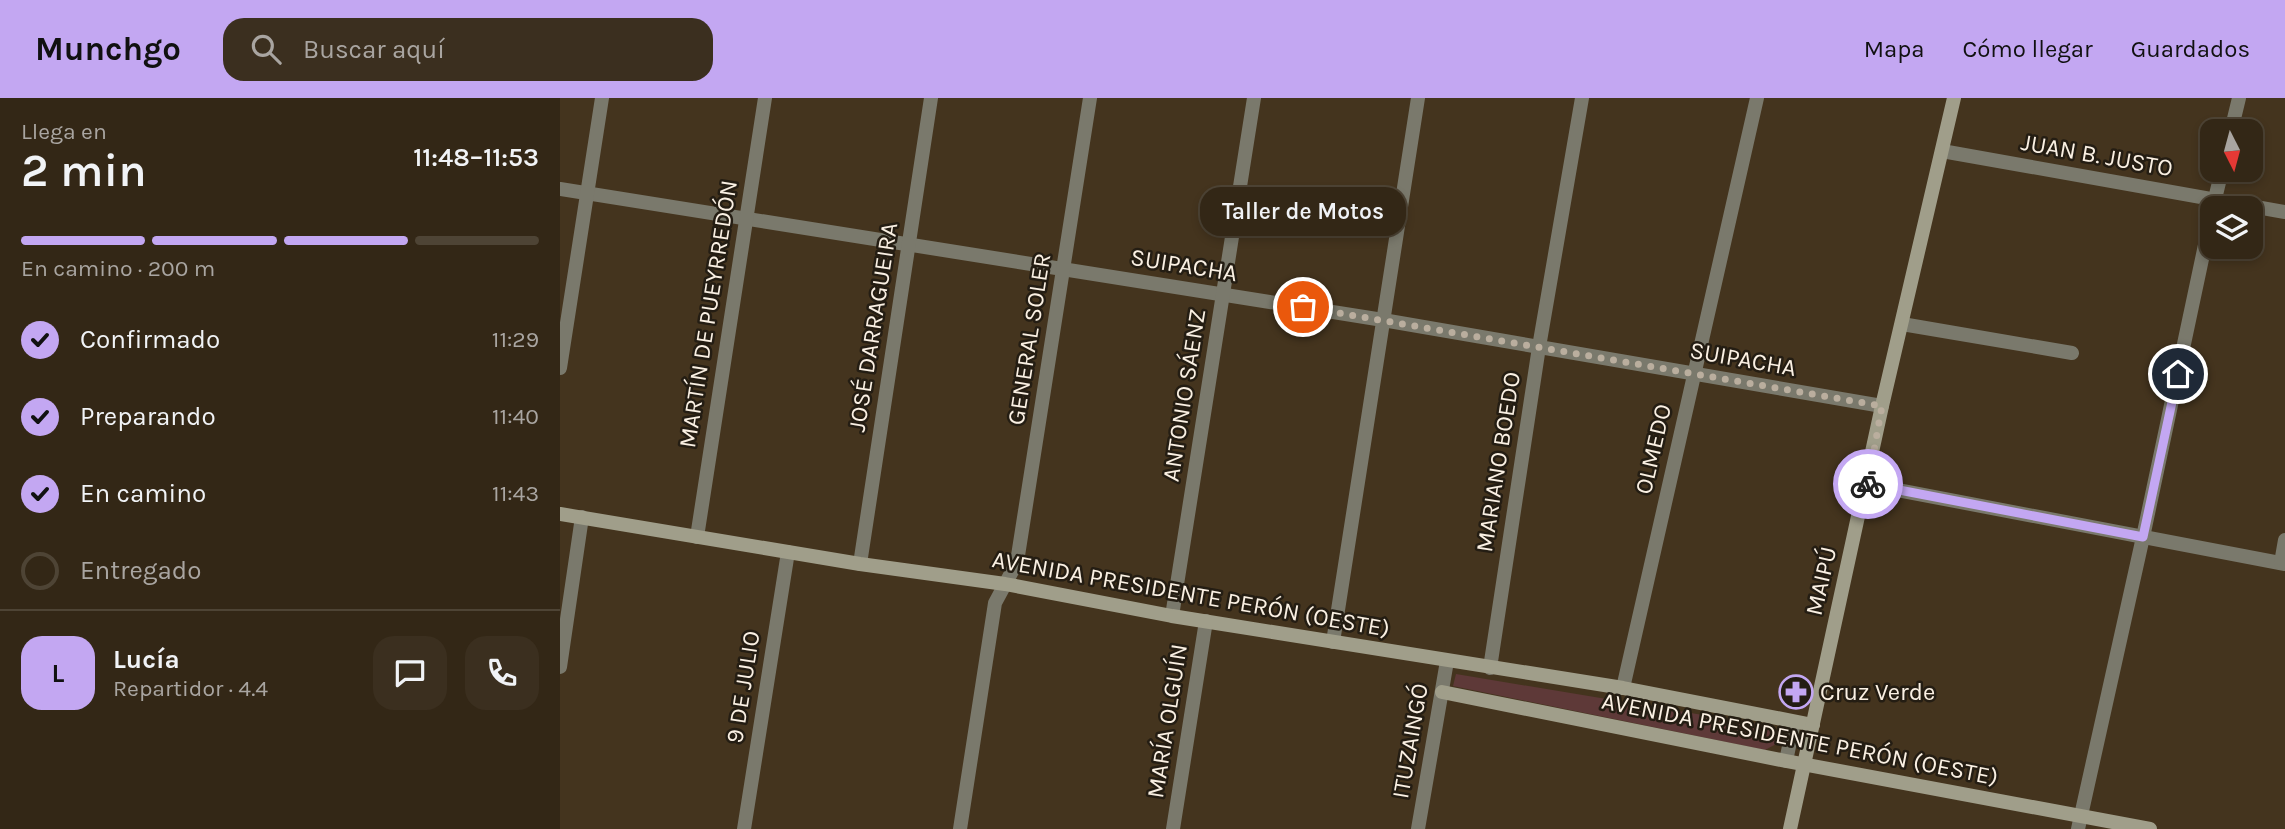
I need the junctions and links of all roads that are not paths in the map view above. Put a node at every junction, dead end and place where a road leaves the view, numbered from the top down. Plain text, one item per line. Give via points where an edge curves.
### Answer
1 (602, 98) edge
2 (765, 98) edge
3 (932, 98) edge
4 (1090, 98) edge
5 (1254, 98) edge
6 (1418, 98) edge
7 (1582, 98) edge
8 (1757, 98) edge
9 (1954, 98) edge
10 (2239, 98) edge
11 (2234, 119) edge
12 (1942, 151) junction
13 (560, 189) edge
14 (587, 194) junction
15 (2200, 203) edge
16 (2263, 210) edge
17 (2285, 212) edge
18 (746, 219) junction
19 (909, 244) junction
20 (2202, 259) edge
21 (1064, 268) junction
22 (1223, 294) junction
23 (1383, 320) junction
24 (1902, 324) junction
25 (1539, 347) junction
26 (2072, 353) dead end
27 (560, 368) edge
28 (1694, 373) junction
29 (1882, 406) junction
30 (1866, 484) junction
31 (560, 513) edge
32 (582, 517) junction
33 (696, 537) junction
34 (2143, 537) junction
35 (2285, 540) edge
36 (788, 552) junction
37 (860, 564) junction
38 (2283, 564) edge
39 (1005, 584) junction
40 (1172, 615) junction
41 (1206, 621) junction
42 (1333, 642) junction
43 (1447, 661) junction
44 (560, 667) edge
45 (1490, 668) junction
46 (1623, 688) junction
47 (1442, 692) junction
48 (1794, 722) junction
49 (1813, 725) junction
50 (1786, 761) junction
51 (1805, 764) junction
52 (2079, 823) edge
53 (744, 829) edge
54 (960, 829) edge
55 (1173, 829) edge
56 (1418, 829) edge
57 (1790, 829) edge
58 (2150, 829) edge

1 - 14 street
2 - 18 street, MARTÍN DE PUEYRREDÓN
3 - 19 street, JOSÉ DARRAGUEIRA
4 - 21 street, GENERAL SOLER
5 - 22 street, ANTONIO SÁENZ
6 - 23 street
7 - 25 street, MARIANO BOEDO
8 - 28 street, OLMEDO
9 - 12 main road, MAIPÚ
10 - 11 street
12 - 15 street, JUAN B. JUSTO
12 - 24 main road, MAIPÚ
13 - 14 street, SUIPACHA
14 - 18 street, SUIPACHA
14 - 27 street
16 - 17 street, JUAN B. JUSTO
18 - 19 street, SUIPACHA
18 - 33 street, MARTÍN DE PUEYRREDÓN
19 - 21 street, SUIPACHA
19 - 37 street, JOSÉ DARRAGUEIRA
20 - 34 street
21 - 22 street, SUIPACHA
21 - 39 street, GENERAL SOLER via 1017,562
22 - 23 street, SUIPACHA
22 - 40 street, ANTONIO SÁENZ
23 - 25 street, SUIPACHA
23 - 42 street
24 - 26 street
24 - 29 main road, MAIPÚ
25 - 28 street, SUIPACHA
25 - 45 street, MARIANO BOEDO
28 - 29 street, SUIPACHA
28 - 46 street, OLMEDO
29 - 30 main road, MAIPÚ
30 - 34 street
30 - 49 main road, MAIPÚ
31 - 32 main road, AVENIDA PRESIDENTE PERÓN (OESTE)
32 - 33 main road, AVENIDA PRESIDENTE PERÓN (OESTE)
32 - 44 street
33 - 36 main road, AVENIDA PRESIDENTE PERÓN (OESTE)
34 - 38 street
34 - 52 street
35 - 38 street
36 - 37 main road, AVENIDA PRESIDENTE PERÓN (OESTE)
36 - 53 street, 9 DE JULIO
37 - 39 main road, AVENIDA PRESIDENTE PERÓN (OESTE)
39 - 40 main road, AVENIDA PRESIDENTE PERÓN (OESTE)
39 - 54 street, GENERAL SOLER via 995,603
40 - 41 main road, AVENIDA PRESIDENTE PERÓN (OESTE)
41 - 42 main road, AVENIDA PRESIDENTE PERÓN (OESTE)
41 - 55 street, MARÍA OLGUÍN
42 - 43 main road, AVENIDA PRESIDENTE PERÓN (OESTE)
43 - 45 main road, AVENIDA PRESIDENTE PERÓN (OESTE)
43 - 47 street, ITUZAINGÓ
45 - 46 main road, AVENIDA PRESIDENTE PERÓN (OESTE)
46 - 48 main road, AVENIDA PRESIDENTE PERÓN (OESTE)
47 - 50 main road, AVENIDA PRESIDENTE PERÓN (OESTE)
47 - 56 street, ITUZAINGÓ
48 - 49 main road, AVENIDA PRESIDENTE PERÓN (OESTE)
48 - 50 street
49 - 51 main road, MAIPÚ
50 - 51 main road, AVENIDA PRESIDENTE PERÓN (OESTE)
51 - 52 main road, AVENIDA PRESIDENTE PERÓN (OESTE)
51 - 57 main road, MAIPÚ
52 - 58 main road, AVENIDA PRESIDENTE PERÓN (OESTE)

